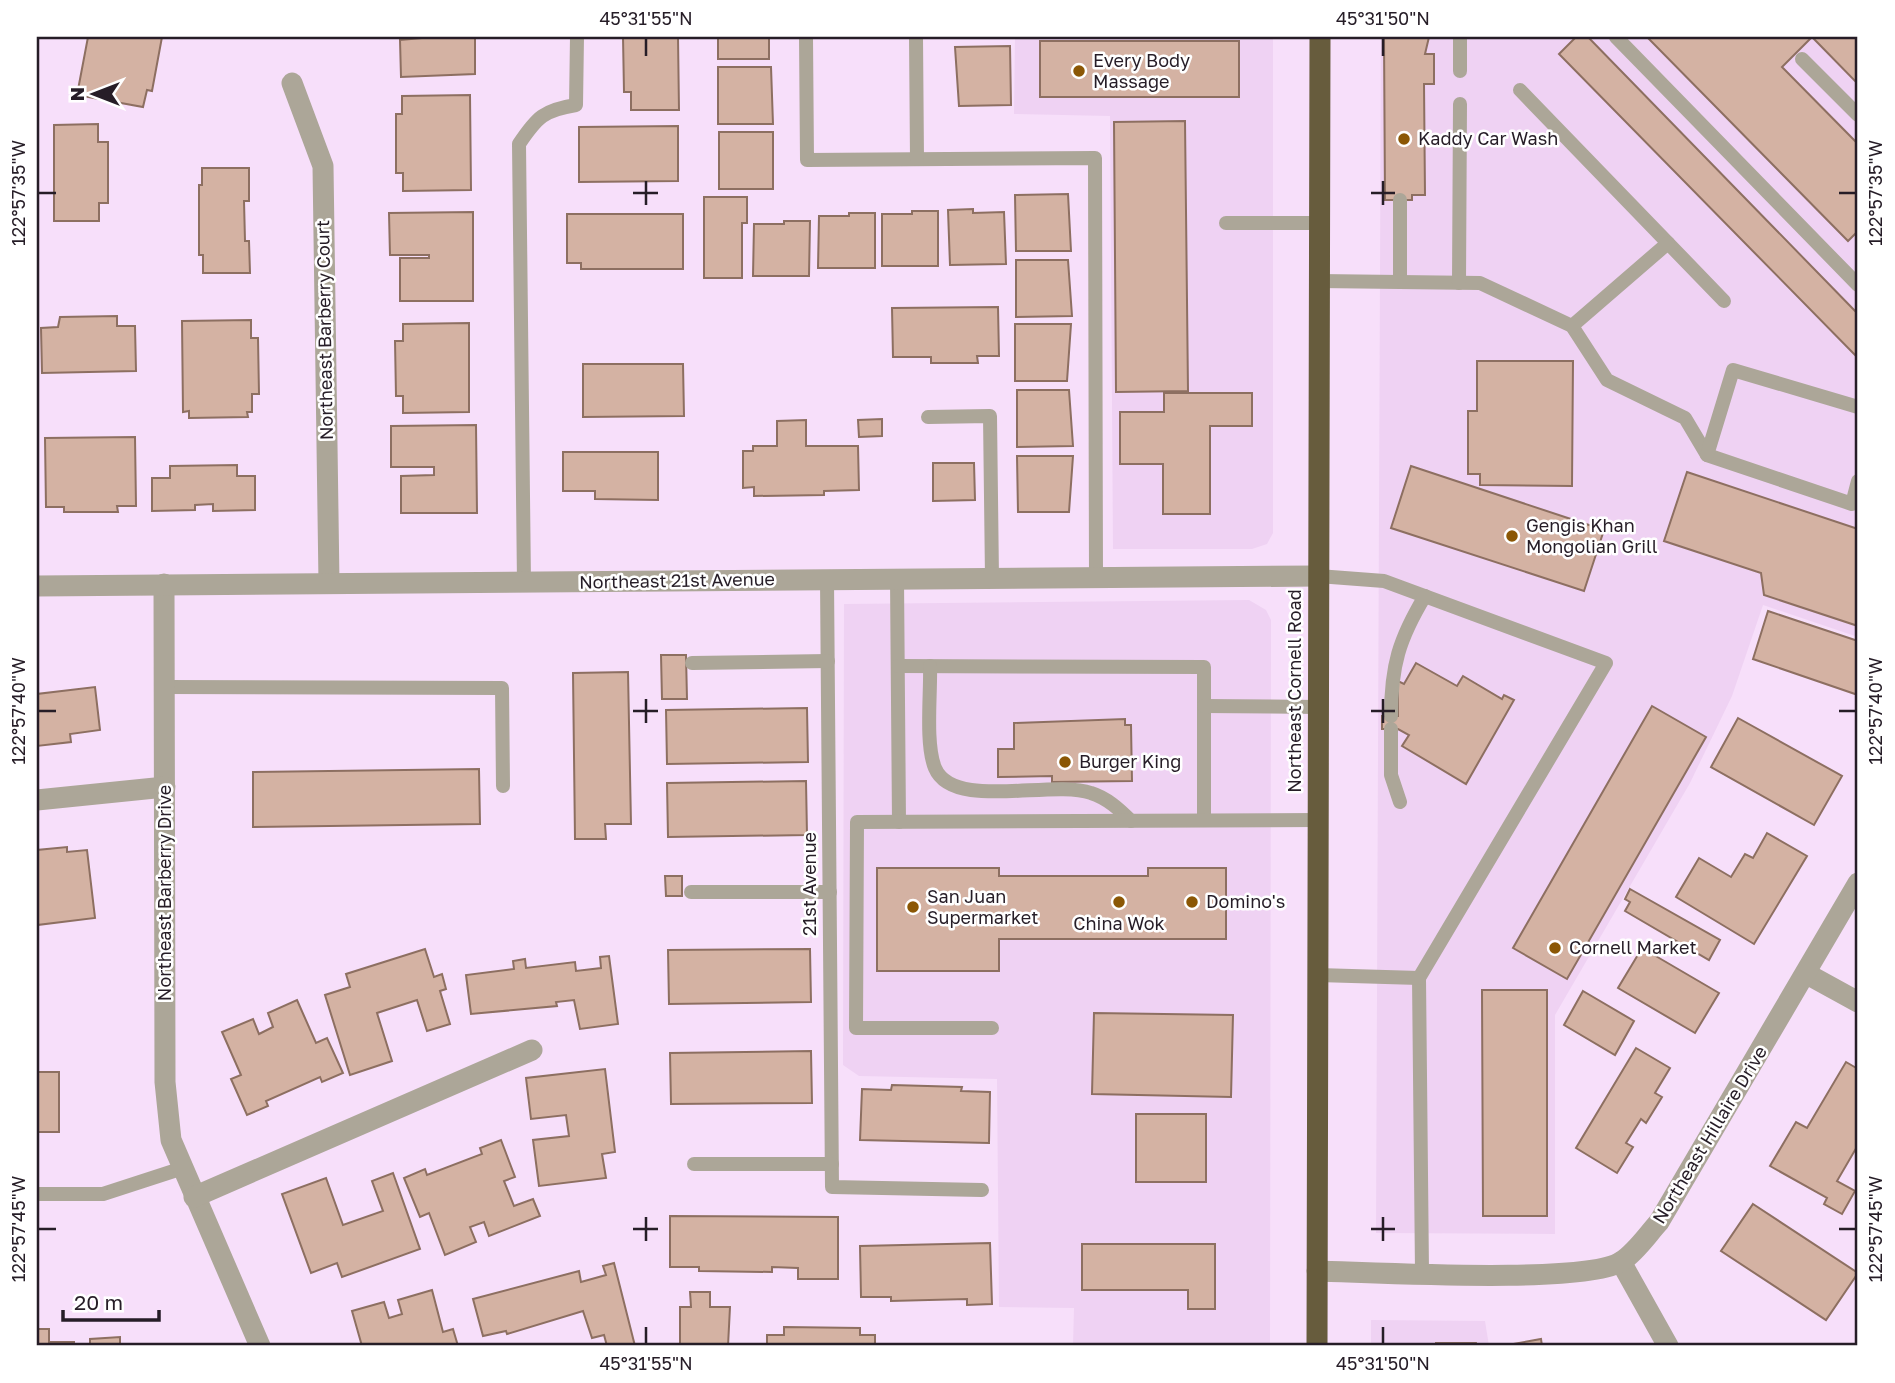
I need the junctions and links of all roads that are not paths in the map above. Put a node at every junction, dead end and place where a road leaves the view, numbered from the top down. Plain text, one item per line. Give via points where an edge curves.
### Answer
1 (577, 37) edge
2 (806, 37) edge
3 (916, 37) edge
4 (1320, 37) edge
5 (1460, 37) edge
6 (1616, 37) edge
7 (1802, 59) dead end
8 (1460, 71) dead end
9 (292, 83) dead end
10 (1520, 90) dead end
11 (1460, 104) dead end
12 (1858, 115) edge
13 (917, 159) junction
14 (1400, 200) dead end
15 (1226, 223) dead end
16 (1320, 223) junction
17 (1668, 243) junction
18 (1320, 281) junction
19 (1400, 282) junction
20 (1459, 283) junction
21 (1858, 285) edge
22 (1724, 301) dead end
23 (1572, 326) junction
24 (1858, 407) edge
25 (928, 417) dead end
26 (1707, 455) junction
27 (1858, 481) edge
28 (1318, 576) junction
29 (897, 579) junction
30 (992, 579) junction
31 (827, 580) junction
32 (1096, 580) junction
33 (328, 583) junction
34 (524, 583) junction
35 (164, 584) junction
36 (37, 586) edge
37 (1424, 596) junction
38 (828, 661) junction
39 (692, 663) dead end
40 (898, 666) junction
41 (930, 666) junction
42 (164, 687) junction
43 (1204, 706) junction
44 (1318, 707) junction
45 (503, 786) dead end
46 (165, 787) junction
47 (37, 800) edge
48 (1400, 802) dead end
49 (1204, 820) junction
50 (1318, 820) junction
51 (1130, 821) junction
52 (899, 822) junction
53 (1858, 883) edge
54 (691, 892) dead end
55 (830, 892) junction
56 (1807, 974) junction
57 (1318, 975) junction
58 (1419, 978) junction
59 (1858, 1002) edge
60 (992, 1028) dead end
61 (532, 1050) dead end
62 (694, 1164) dead end
63 (832, 1164) junction
64 (183, 1168) junction
65 (982, 1189) dead end
66 (37, 1194) edge
67 (194, 1197) junction
68 (1621, 1262) junction
69 (1317, 1271) junction
70 (1422, 1272) junction
71 (260, 1346) edge
72 (1317, 1346) edge
73 (1668, 1346) edge

1 - 34 lane via 576,105 553,108 534,120 519,144
2 - 13 lane via 807,160
3 - 13 lane
4 - 16 highway, Northeast Cornell Road
5 - 8 lane
6 - 21 lane
7 - 12 lane
9 - 33 street, Northeast Barberry Court via 323,166
10 - 17 lane
11 - 20 lane
13 - 32 lane via 1096,158
14 - 19 lane
15 - 16 lane
16 - 18 highway, Northeast Cornell Road
17 - 22 lane
17 - 23 lane
18 - 19 lane
18 - 28 highway, Northeast Cornell Road
19 - 20 lane
20 - 23 lane via 1480,283
23 - 26 lane via 1607,380 1685,418
24 - 26 lane via 1733,370
25 - 30 lane via 990,416
26 - 27 lane via 1852,504
28 - 32 street, Northeast 21st Avenue
28 - 37 lane via 1384,581
28 - 44 highway, Northeast Cornell Road
29 - 30 street, Northeast 21st Avenue
29 - 31 street, Northeast 21st Avenue
29 - 40 lane
30 - 32 street, Northeast 21st Avenue
31 - 34 street, Northeast 21st Avenue
31 - 38 lane, 21st Avenue
33 - 34 street, Northeast 21st Avenue
33 - 35 street, Northeast 21st Avenue
35 - 36 street, Northeast 21st Avenue
35 - 42 street, Northeast Barberry Drive
37 - 48 lane via 1403,633 1391,674 1391,775
37 - 58 lane via 1605,663
38 - 39 lane
38 - 55 lane, 21st Avenue
40 - 41 lane
40 - 52 lane
41 - 43 lane via 1204,667
41 - 51 lane via 932,758 943,780 965,791 1081,790 1114,804
42 - 45 lane via 502,688
42 - 46 street, Northeast Barberry Drive
43 - 44 lane
43 - 49 lane
44 - 50 highway, Northeast Cornell Road
46 - 47 street
46 - 64 street, Northeast Barberry Drive via 165,1082 172,1140
49 - 50 lane
49 - 51 lane
50 - 57 highway, Northeast Cornell Road
51 - 52 lane
52 - 60 lane via 857,822 856,1028
53 - 56 street, Northeast Hillaire Drive
54 - 55 lane
55 - 63 lane, 21st Avenue
56 - 59 street
56 - 68 street, Northeast Hillaire Drive via 1659,1222
57 - 58 lane
57 - 69 highway, Northeast Cornell Road
58 - 70 lane
61 - 67 street
62 - 63 lane
63 - 65 lane, 21st Avenue via 832,1187
64 - 66 lane via 103,1194
64 - 67 street, Northeast Barberry Drive
67 - 71 street, Northeast Barberry Drive
68 - 70 street via 1585,1272 1542,1275
68 - 73 street
69 - 70 street
69 - 72 highway, Northeast Cornell Road

